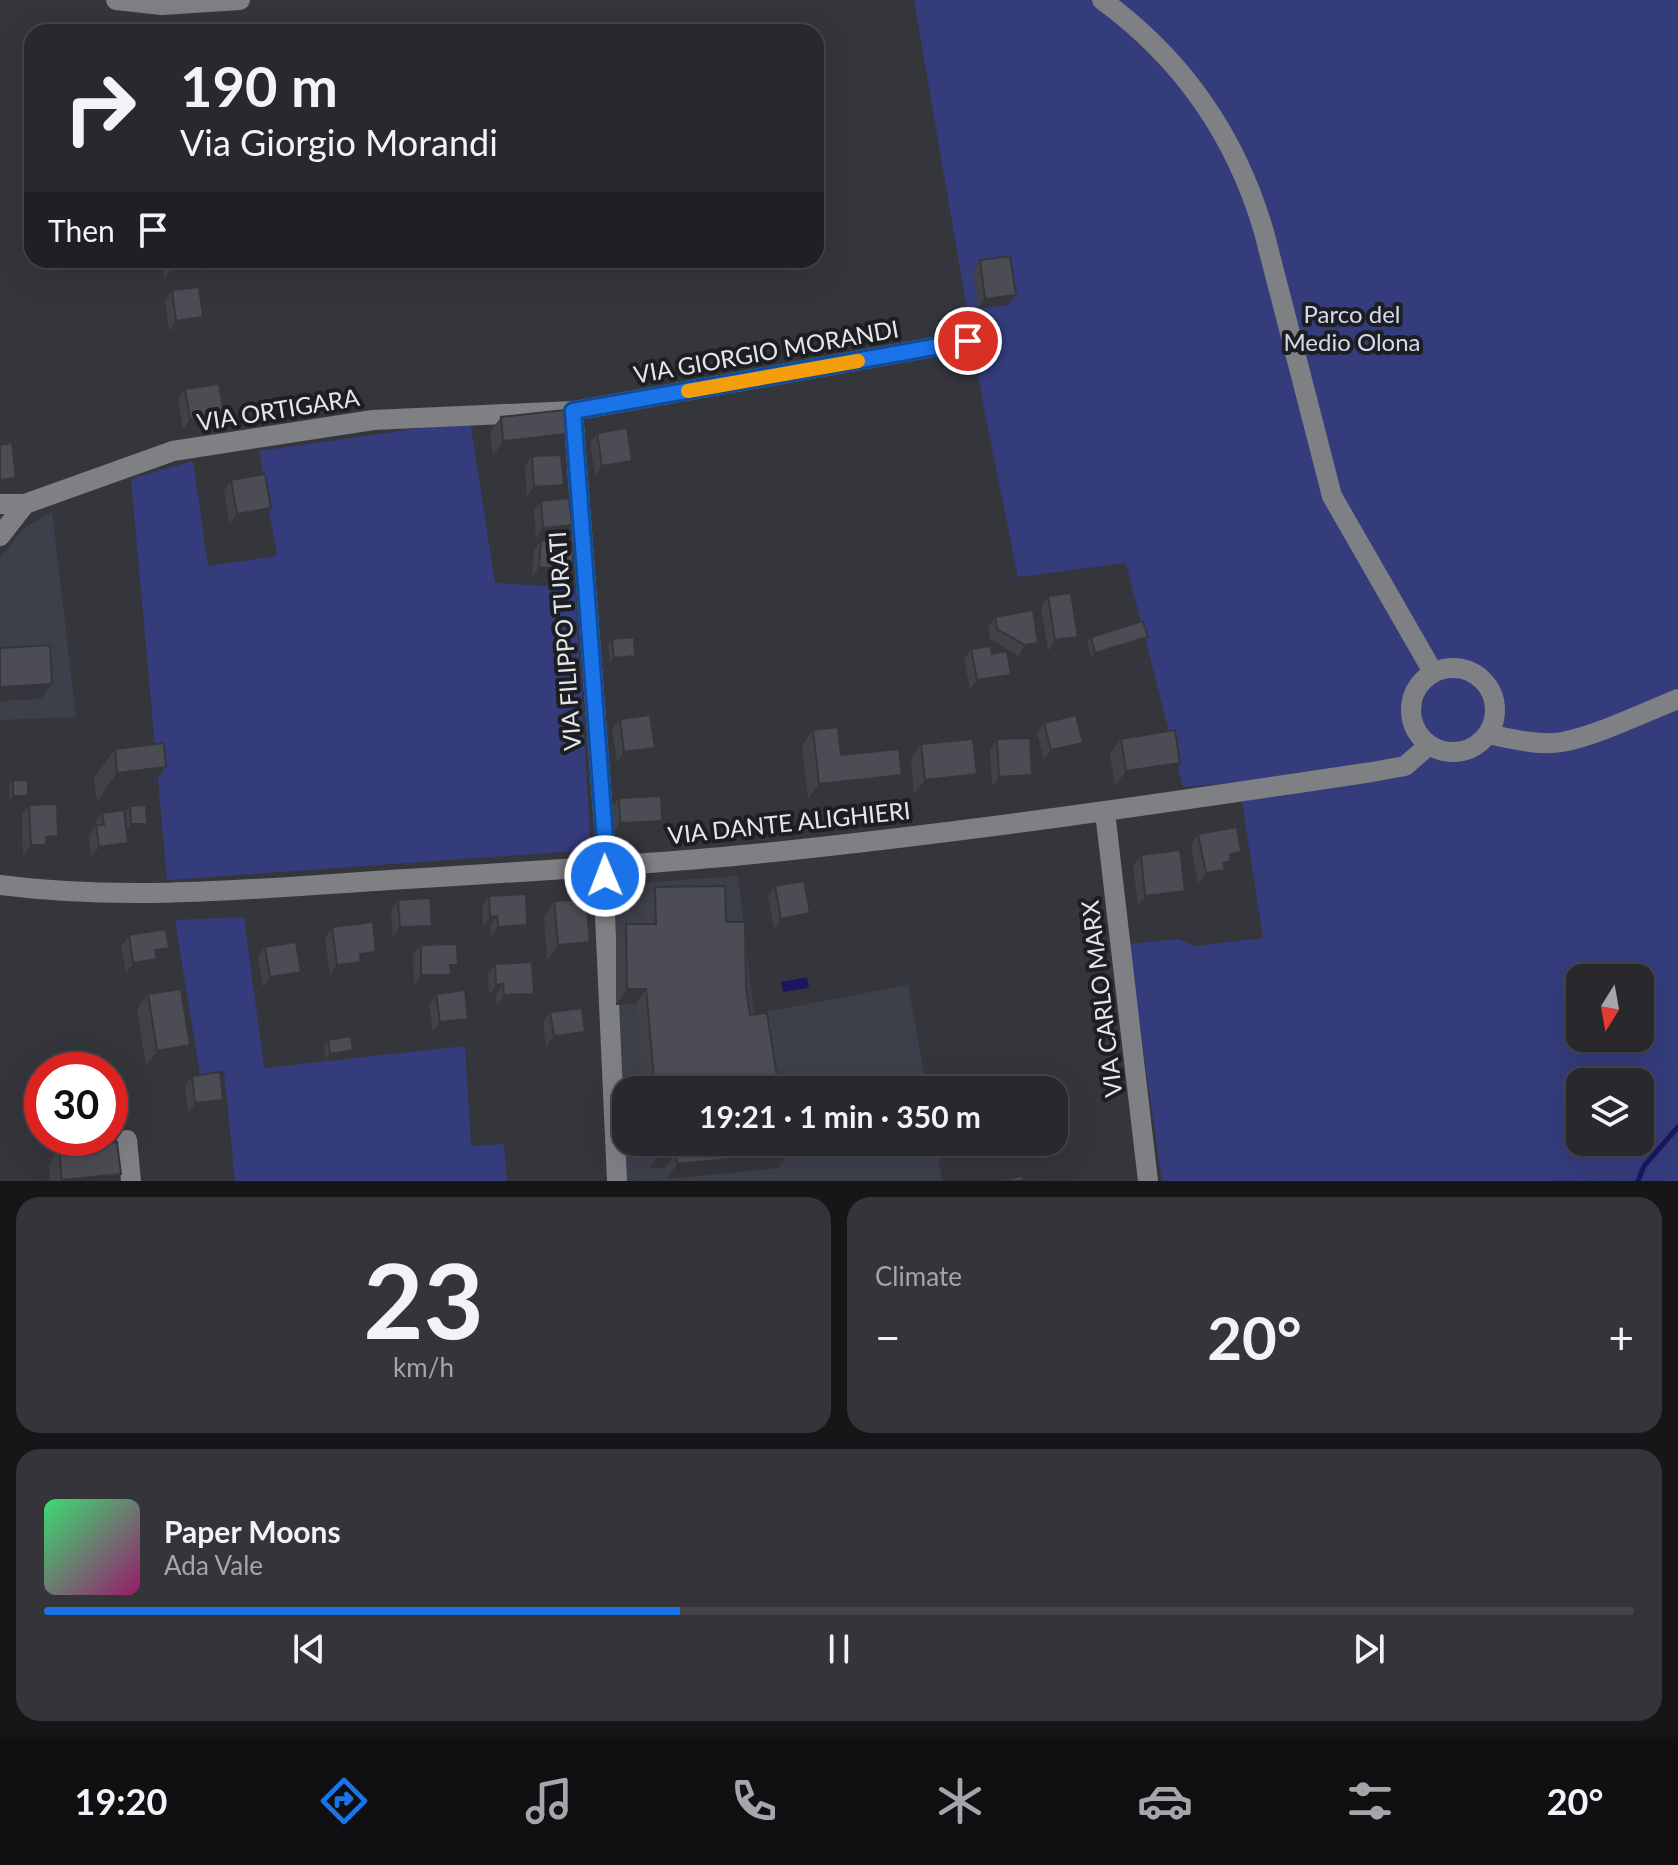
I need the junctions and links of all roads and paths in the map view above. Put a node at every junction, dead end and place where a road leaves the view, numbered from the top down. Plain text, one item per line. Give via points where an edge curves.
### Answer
1 (116, 0) edge
2 (240, 0) edge
3 (1102, 0) edge
4 (968, 341) dead end
5 (573, 411) junction
6 (0, 504) edge
7 (25, 504) junction
8 (0, 536) edge
9 (1433, 672) junction
10 (1678, 699) edge
11 (1488, 734) junction
12 (1428, 746) junction
13 (1105, 812) junction
14 (607, 867) junction
15 (0, 885) edge
16 (128, 1150) edge
17 (131, 1181) edge
18 (617, 1181) edge
19 (1148, 1181) edge

1 - 2 street via 162,5
3 - 9 street via 1145,34 1185,77 1233,150 1260,218 1332,496
4 - 5 street, VIA GIORGIO MORANDI
5 - 7 street, VIA ORTIGARA via 373,420 173,451
5 - 14 street, VIA FILIPPO TURATI
6 - 7 street, VIA ORTIGARA
7 - 8 street
9 - 11 street via 1452,667 1472,672 1487,685 1495,718
9 - 12 street via 1416,686 1409,707 1414,729
10 - 11 street via 1561,742
11 - 12 street via 1471,749 1450,753
12 - 13 street, VIA DANTE ALIGHIERI via 1405,766
13 - 14 street, VIA DANTE ALIGHIERI
13 - 19 street, VIA CARLO MARX
14 - 15 street, VIA DANTE ALIGHIERI via 157,893
14 - 18 street, VIA FILIPPO TURATI
16 - 17 street

